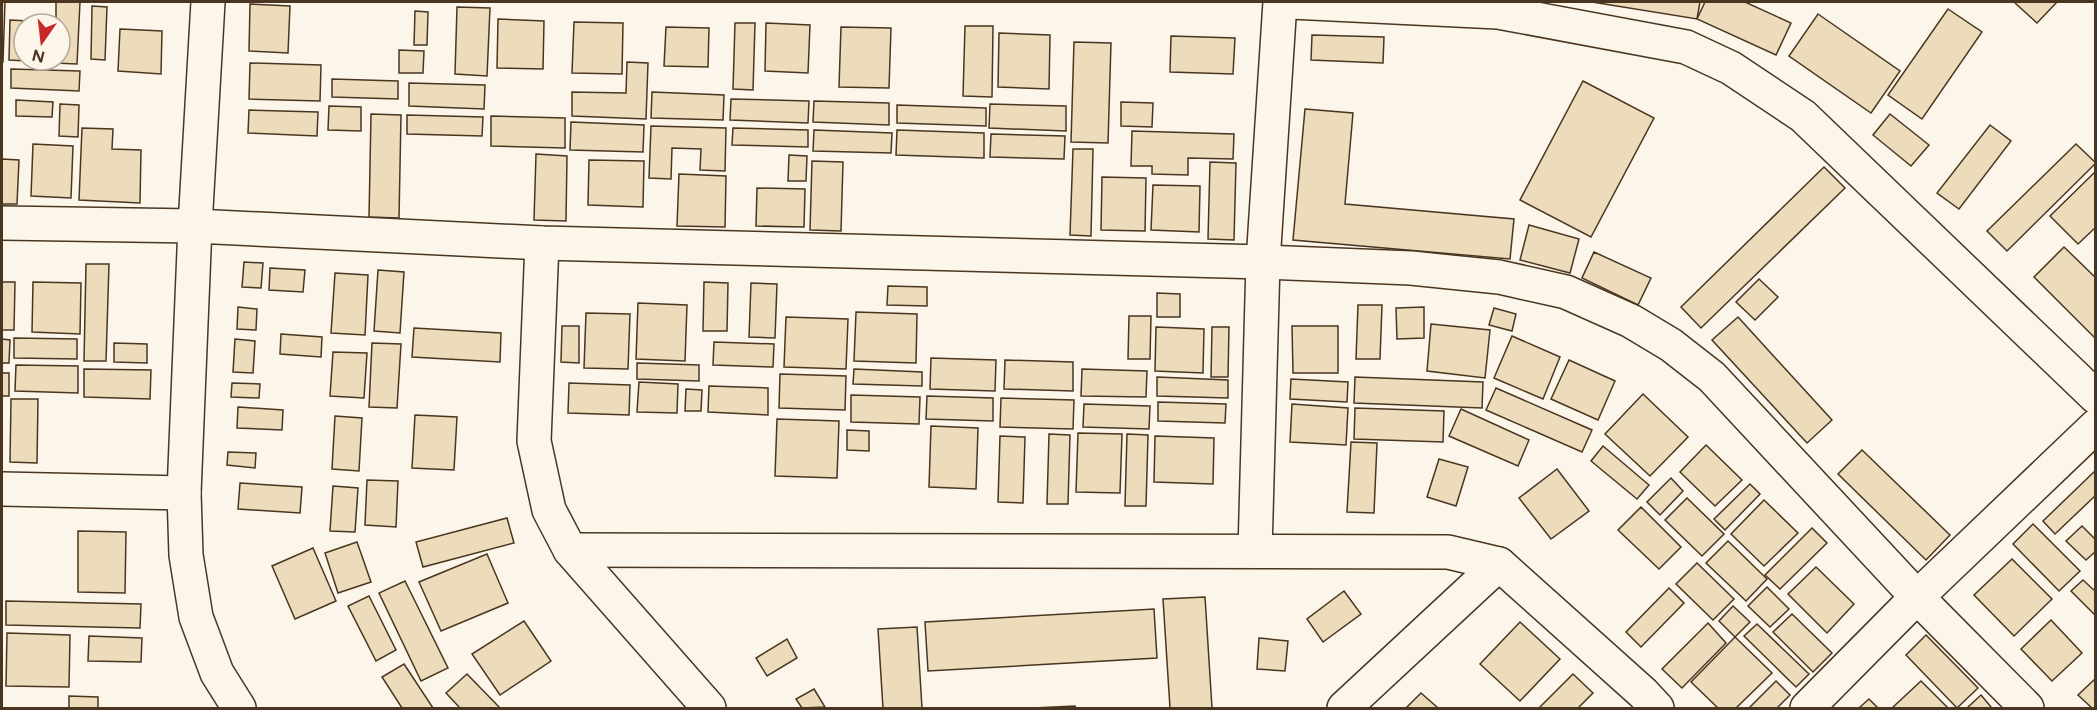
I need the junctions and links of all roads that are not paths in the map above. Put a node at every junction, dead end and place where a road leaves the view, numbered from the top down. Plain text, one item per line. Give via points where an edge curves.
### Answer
1 (208, 2) edge
2 (1280, 2) edge
3 (1291, 2) edge
4 (2, 223) edge
5 (195, 226) junction
6 (542, 243) junction
7 (1263, 262) junction
8 (2096, 397) edge
9 (2096, 426) edge
10 (2, 489) edge
11 (184, 493) junction
12 (570, 550) junction
13 (1255, 550) junction
14 (1499, 564) junction
15 (1917, 597) junction
16 (239, 708) edge
17 (709, 708) edge
18 (1344, 708) edge
19 (1657, 708) edge
20 (1807, 708) edge
21 (2027, 708) edge

1 - 5 street
2 - 7 street
3 - 8 street via 1498,12 1686,47 1731,68 1803,116
4 - 5 street
5 - 6 street
5 - 11 street
6 - 7 street
6 - 12 street via 534,441 549,510
7 - 13 street
7 - 15 street via 1411,268 1499,277 1566,292 1630,321 1671,345 1712,377
9 - 15 street
10 - 11 street
11 - 16 street via 186,555 196,617 217,673
12 - 13 street
12 - 17 street
13 - 14 street via 1448,552
14 - 18 street
14 - 19 street
15 - 20 street
15 - 21 street

